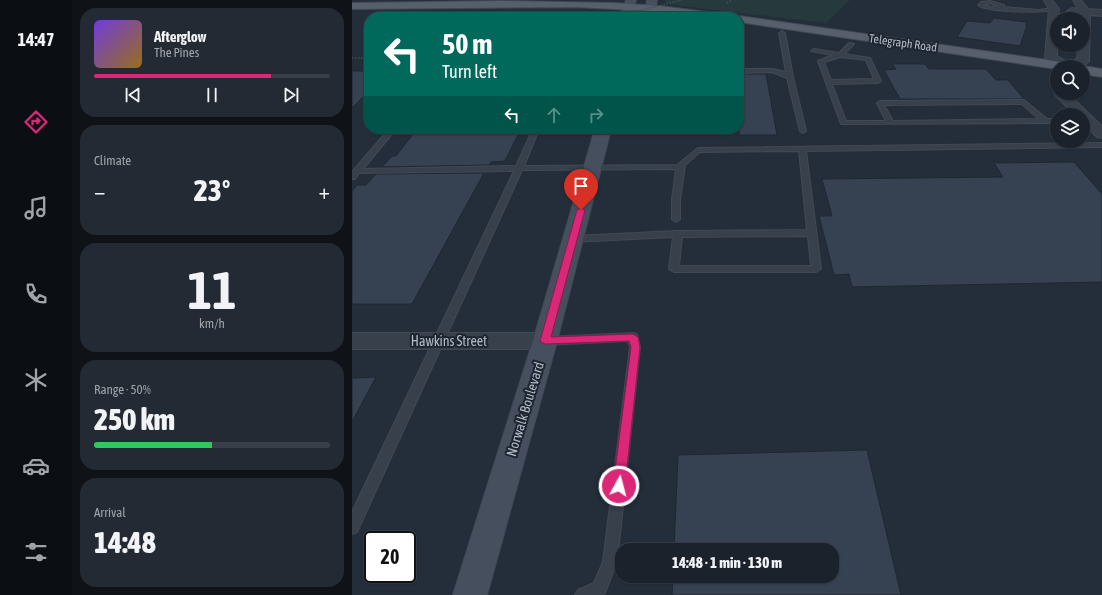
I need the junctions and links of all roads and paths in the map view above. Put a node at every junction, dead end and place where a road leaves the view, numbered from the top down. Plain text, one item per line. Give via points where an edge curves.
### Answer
1 (682, 0) edge
2 (1077, 0) edge
3 (563, 2) edge
4 (1051, 5) edge
5 (352, 6) edge
6 (1000, 6) dead end
7 (627, 10) edge
8 (352, 12) edge
9 (634, 12) edge
10 (651, 12) edge
11 (1085, 12) joint
12 (1090, 12) edge
13 (1102, 13) edge
14 (744, 20) edge
15 (744, 27) edge
16 (782, 33) junction
17 (850, 44) junction
18 (814, 51) dead end
19 (840, 55) junction
20 (352, 58) edge
21 (364, 58) edge
22 (1056, 60) edge
23 (1050, 64) edge
24 (744, 71) edge
25 (1090, 71) edge
26 (1102, 73) edge
27 (1050, 74) edge
28 (790, 78) junction
29 (1090, 80) edge
30 (828, 82) junction
31 (1102, 82) edge
32 (1067, 100) edge
33 (1074, 108) edge
34 (1045, 121) junction
35 (1050, 121) edge
36 (890, 122) junction
37 (1090, 123) edge
38 (803, 131) dead end
39 (389, 134) edge
40 (534, 134) edge
41 (602, 134) edge
42 (1102, 134) edge
43 (1102, 145) edge
44 (802, 148) junction
45 (592, 167) junction
46 (680, 167) junction
47 (519, 168) junction
48 (358, 171) junction
49 (352, 177) edge
50 (676, 219) dead end
51 (811, 233) junction
52 (678, 234) junction
53 (573, 239) junction
54 (352, 341) edge
55 (439, 341) junction
56 (545, 341) junction
57 (352, 527) edge
58 (470, 595) edge
59 (583, 595) edge

1 - 9 path, bridge
2 - 11 street
3 - 5 main road
3 - 7 main road
4 - 6 lane via 1039,11
4 - 11 street
4 - 22 street via 1051,57
7 - 8 main road
7 - 10 main road
12 - 13 street
14 - 23 main road, Telegraph Road
15 - 16 main road, Telegraph Road
16 - 17 main road, Telegraph Road
16 - 28 lane
17 - 19 lane
17 - 27 main road, Telegraph Road
18 - 19 lane
19 - 30 lane via 821,61
19 - 30 lane via 868,59 878,81
20 - 21 path
24 - 28 lane via 784,72
25 - 26 main road
28 - 38 lane
29 - 31 main road
30 - 36 lane via 843,123
32 - 33 street
34 - 35 lane
34 - 36 lane
34 - 36 lane via 1024,102 880,104
37 - 42 street
39 - 48 lane
40 - 47 lane
41 - 45 main road, Norwalk Boulevard
43 - 44 lane
44 - 46 lane via 698,150
44 - 51 lane
45 - 46 lane
45 - 47 lane
45 - 53 main road, Norwalk Boulevard
46 - 50 lane
47 - 48 lane
47 - 55 lane
48 - 49 lane
51 - 52 lane
51 - 52 lane via 816,269 674,269
52 - 53 lane
53 - 56 main road, Norwalk Boulevard
54 - 55 street, Hawkins Street
55 - 56 street, Hawkins Street
55 - 57 lane
56 - 58 main road, Norwalk Boulevard
56 - 59 lane via 633,337 636,347 610,562 600,588

